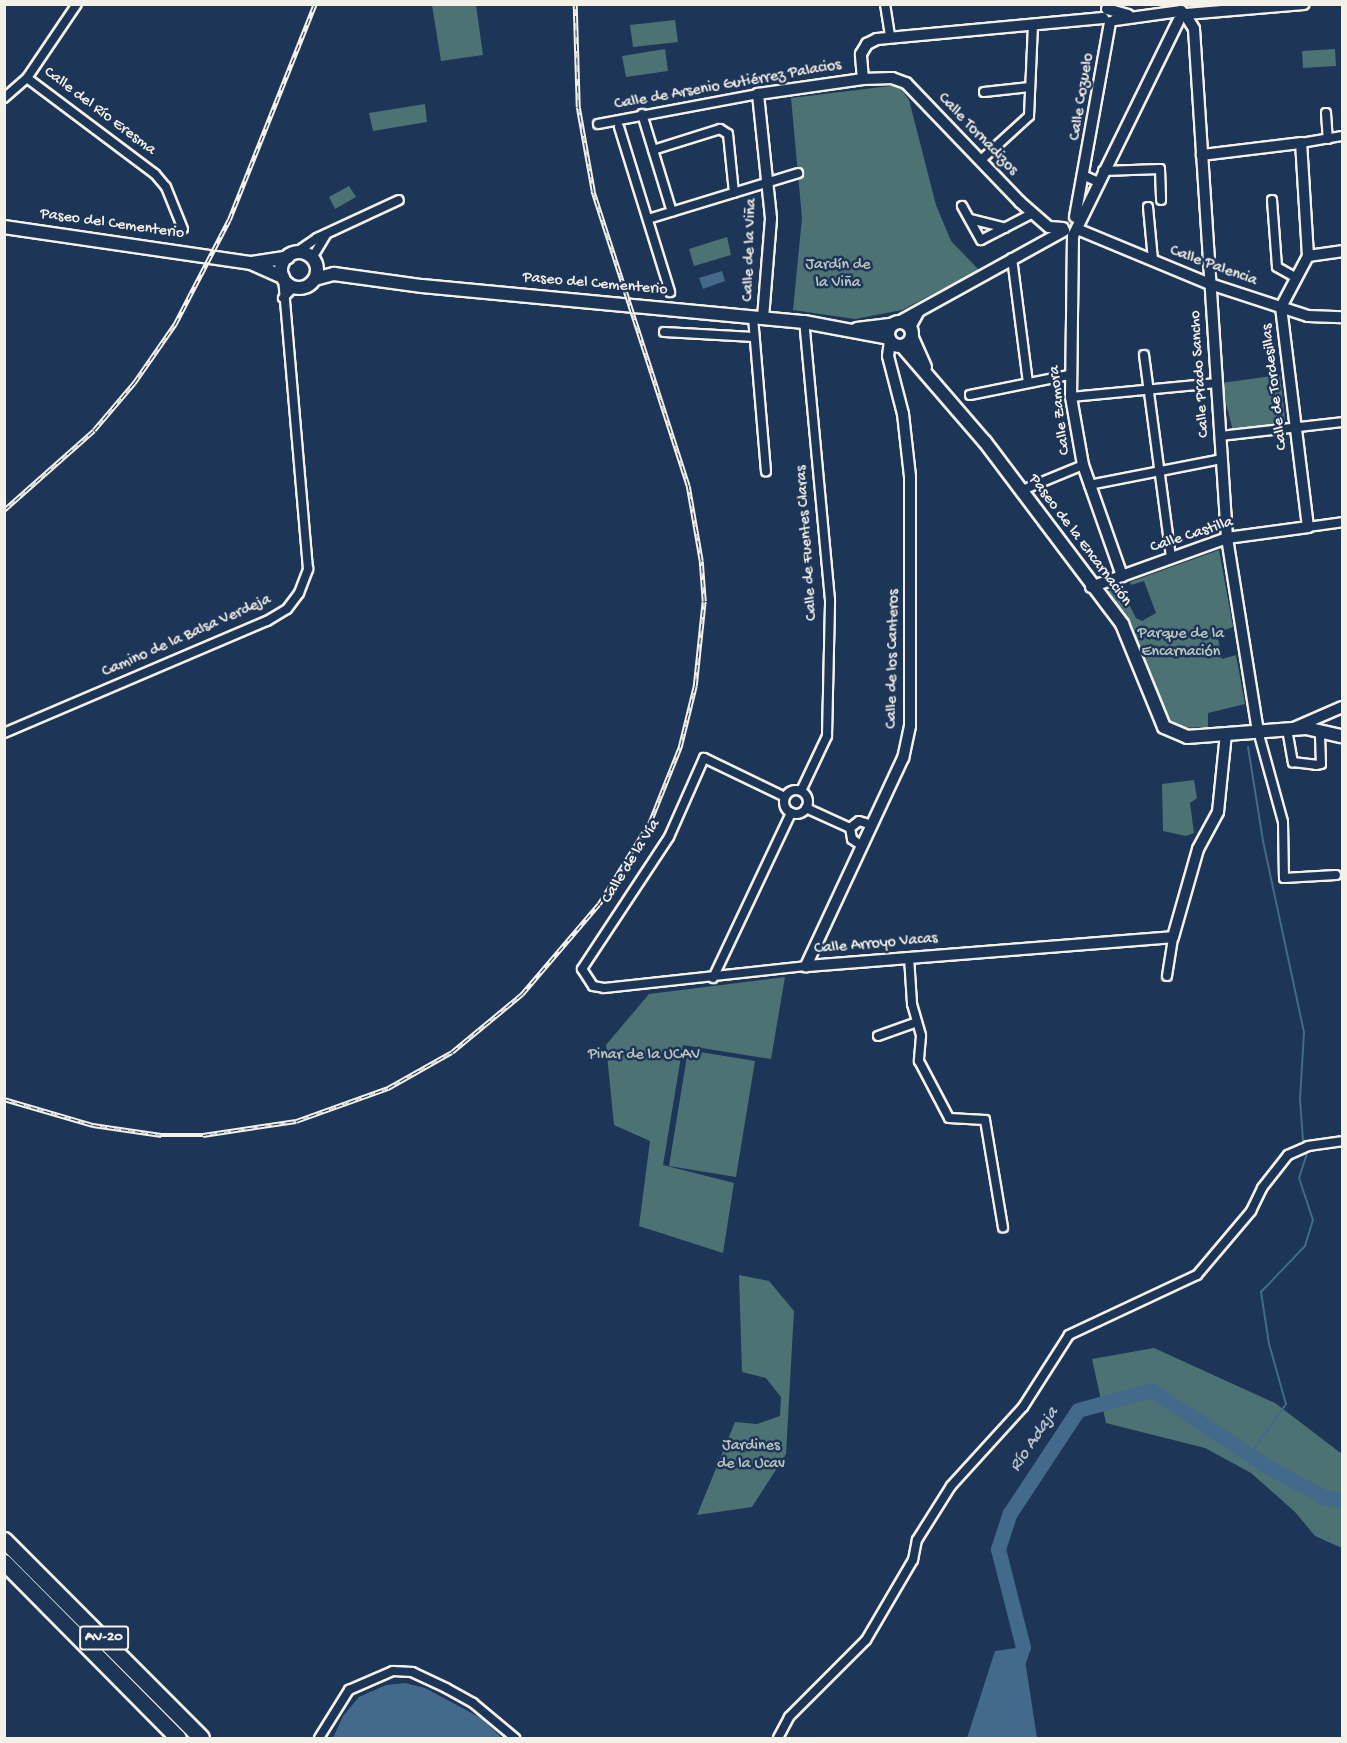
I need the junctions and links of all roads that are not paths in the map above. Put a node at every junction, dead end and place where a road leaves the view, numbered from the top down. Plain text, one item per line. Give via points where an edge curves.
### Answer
1 (77, 4) edge
2 (885, 4) edge
3 (1304, 4) edge
4 (1241, 7) edge
5 (1109, 12) edge
6 (1180, 13) edge
7 (1033, 25) junction
8 (890, 38) junction
9 (27, 78) junction
10 (863, 79) junction
11 (1030, 87) junction
12 (984, 92) dead end
13 (758, 94) junction
14 (4, 98) edge
15 (1326, 113) dead end
16 (642, 114) junction
17 (598, 124) dead end
18 (620, 127) dead end
19 (1342, 136) edge
20 (1328, 139) junction
21 (1301, 143) junction
22 (653, 150) junction
23 (1202, 155) junction
24 (981, 160) junction
25 (1103, 171) junction
26 (798, 173) dead end
27 (1085, 176) junction
28 (768, 182) junction
29 (1098, 182) junction
30 (734, 192) junction
31 (399, 200) dead end
32 (1161, 200) dead end
33 (1272, 200) dead end
34 (962, 206) dead end
35 (1148, 207) dead end
36 (672, 212) junction
37 (1033, 213) junction
38 (648, 219) junction
39 (970, 219) junction
40 (4, 227) edge
41 (1005, 228) junction
42 (1071, 228) junction
43 (183, 229) dead end
44 (328, 233) junction
45 (1342, 251) edge
46 (292, 255) junction
47 (1308, 256) junction
48 (1012, 258) junction
49 (1153, 260) junction
50 (314, 261) junction
51 (251, 263) junction
52 (334, 274) junction
53 (283, 277) junction
54 (1295, 277) junction
55 (315, 279) junction
56 (1210, 284) junction
57 (294, 287) junction
58 (670, 292) dead end
59 (283, 298) junction
60 (1281, 307) junction
61 (921, 309) junction
62 (1342, 317) edge
63 (758, 318) junction
64 (804, 322) junction
65 (894, 324) junction
66 (853, 329) junction
67 (664, 332) dead end
68 (754, 337) junction
69 (900, 339) junction
70 (1144, 354) dead end
71 (1069, 375) junction
72 (1028, 383) junction
73 (1217, 383) junction
74 (1147, 388) junction
75 (970, 395) dead end
76 (1071, 397) junction
77 (1342, 422) edge
78 (1296, 429) junction
79 (1220, 436) junction
80 (1222, 459) junction
81 (1083, 465) junction
82 (766, 471) dead end
83 (1158, 474) junction
84 (1089, 485) junction
85 (1020, 491) junction
86 (1342, 522) edge
87 (1308, 527) junction
88 (1227, 538) junction
89 (1171, 558) junction
90 (1122, 576) junction
91 (1090, 587) junction
92 (1342, 707) edge
93 (1290, 729) junction
94 (1258, 731) junction
95 (1320, 731) junction
96 (4, 733) edge
97 (1235, 733) junction
98 (1342, 736) edge
99 (801, 791) junction
100 (785, 797) junction
101 (806, 808) junction
102 (791, 813) junction
103 (872, 825) junction
104 (850, 828) junction
105 (862, 846) junction
106 (1336, 876) dead end
107 (1173, 937) junction
108 (909, 957) junction
109 (806, 966) junction
110 (1167, 976) dead end
111 (713, 978) junction
112 (586, 979) joint
113 (917, 1022) junction
114 (878, 1036) dead end
115 (1342, 1142) edge
116 (1003, 1227) dead end
117 (4, 1540) edge
118 (4, 1562) edge
119 (178, 1738) edge
120 (201, 1738) edge
121 (319, 1738) edge
122 (515, 1738) edge
123 (778, 1738) edge

1 - 9 street
2 - 8 street
3 - 4 street
4 - 6 street
5 - 6 street via 1137,17
5 - 7 street
5 - 27 street, Calle Cozuelo
6 - 23 street, Calle Prado Sancho via 1194,29
6 - 25 street, Calle Zamora
7 - 8 street
7 - 11 street
8 - 10 street via 867,44 861,54
9 - 14 street, Calle del Río Eresma
9 - 43 street, Calle del Río Eresma via 149,168 166,187
10 - 13 street, Calle de Arsenio Gutiérrez Palacios
10 - 24 street, Calle Tornadizos via 892,78 906,83
11 - 12 street
11 - 24 street via 1029,116
13 - 16 street, Calle de Arsenio Gutiérrez Palacios
13 - 28 street, Calle de la Viña
15 - 20 street
16 - 17 street, Calle de Arsenio Gutiérrez Palacios
16 - 22 street
18 - 38 street
19 - 20 street
20 - 21 street
21 - 23 street
21 - 47 street
22 - 30 street, Calle de la Viña via 720,129 728,134
22 - 36 street
23 - 56 street, Calle Prado Sancho
24 - 37 street, Calle Tornadizos
25 - 29 street, Calle Zamora
25 - 32 street via 1160,169
26 - 28 street, Calle de la Viña
27 - 29 street
27 - 42 street, Calle Cozuelo
28 - 30 street, Calle de la Viña
28 - 63 street, Calle de la Viña via 771,218
29 - 42 street, Calle Zamora
30 - 36 street, Calle de la Viña
31 - 44 street
33 - 54 street via 1277,267
34 - 39 street
35 - 49 street
36 - 38 street, Calle de la Viña
37 - 41 street
37 - 42 street, Calle Tornadizos via 1049,227
38 - 58 street
39 - 41 street
39 - 41 street via 981,240
40 - 51 main road, Paseo del Cementerio
42 - 48 street, Paseo del Cementerio
42 - 49 street, Calle Palencia
42 - 71 street, Calle Zamora
44 - 46 street
44 - 50 street
45 - 47 street
46 - 50 main road
46 - 51 main road, Paseo del Cementerio
46 - 53 main road via 282,266
47 - 54 street, Calle de Tordesillas
48 - 61 street, Paseo del Cementerio
48 - 72 street
49 - 56 street, Calle Palencia
50 - 52 main road, Paseo del Cementerio
50 - 55 main road
51 - 53 main road, Paseo del Cementerio
52 - 55 main road, Paseo del Cementerio
52 - 63 main road, Paseo del Cementerio
53 - 57 main road
53 - 59 street, Camino de la Balsa Verdeja
54 - 60 street, Calle de Tordesillas
55 - 57 main road via 306,287
56 - 60 street, Calle Palencia
56 - 73 street, Calle Prado Sancho
57 - 59 street
59 - 96 street, Camino de la Balsa Verdeja via 308,569 299,593 287,609 267,621
60 - 62 street, Calle Palencia via 1317,318
60 - 78 street, Calle de Tordesillas
61 - 65 street, Paseo del Cementerio
61 - 69 street, Paseo del Cementerio
63 - 64 main road, Paseo del Cementerio
63 - 68 street
64 - 66 main road, Paseo del Cementerio
64 - 99 street, Calle de Fuentes Claras via 830,600 827,736
65 - 66 main road, Paseo del Cementerio
65 - 69 main road
65 - 69 main road
66 - 69 main road, Paseo del Cementerio
67 - 68 street
68 - 82 street
69 - 85 main road, Paseo de la Encarnación
69 - 103 street, Calle de los Canteros via 891,368 903,414 910,476 910,726 903,758
70 - 74 street
71 - 72 street
71 - 76 street, Calle Zamora
72 - 75 street
73 - 74 street
73 - 79 street, Calle Prado Sancho
74 - 76 street
74 - 83 street
76 - 81 street, Calle Zamora
77 - 78 street
78 - 79 street
78 - 87 street, Calle de Tordesillas
79 - 80 street, Calle Prado Sancho
80 - 83 street
80 - 88 street, Calle Prado Sancho
81 - 84 street, Calle Zamora
81 - 85 street
83 - 84 street
83 - 89 street
84 - 90 street, Calle Zamora
85 - 91 main road, Paseo de la Encarnación
86 - 87 street, Calle Castilla
87 - 88 street, Calle Castilla
88 - 89 street, Calle Castilla
88 - 94 street, Calle Prado Sancho
89 - 90 street, Calle Castilla
90 - 91 street, Calle Castilla
91 - 97 main road, Paseo de la Encarnación via 1122,624 1164,727 1187,736
92 - 93 street
93 - 94 main road, Paseo de la Encarnación
93 - 95 main road, Paseo de la Encarnación
93 - 95 street via 1293,762 1316,765 1322,764
94 - 97 main road, Paseo de la Encarnación
94 - 106 street via 1283,822 1284,878
95 - 98 main road, Paseo de la Encarnación
97 - 107 street via 1218,812 1198,849
99 - 100 street via 794,790
99 - 101 street via 808,801
100 - 102 street
100 - 112 street, Calle de la Vía via 704,758 669,837 586,959 582,969
101 - 102 street
101 - 104 street
102 - 111 street
103 - 104 street via 858,821
103 - 105 street, Calle de los Canteros
104 - 105 street via 852,839
105 - 109 street, Calle de los Canteros
107 - 108 street, Calle Arroyo Vacas
107 - 110 street
108 - 109 street, Calle Arroyo Vacas
108 - 113 street
109 - 111 street, Calle Arroyo Vacas
111 - 112 street, Calle Arroyo Vacas via 604,988 593,986
113 - 114 street
113 - 116 street via 919,1061 949,1118 985,1120
115 - 123 street via 1325,1143 1288,1155 1262,1188 1251,1211 1197,1275 1069,1335 1023,1407 951,1486 916,1540 913,1560 866,1640 789,1717
117 - 120 highway, AV-20
118 - 119 highway, AV-20
121 - 122 street via 349,1690 393,1671 412,1672 446,1688 473,1703

